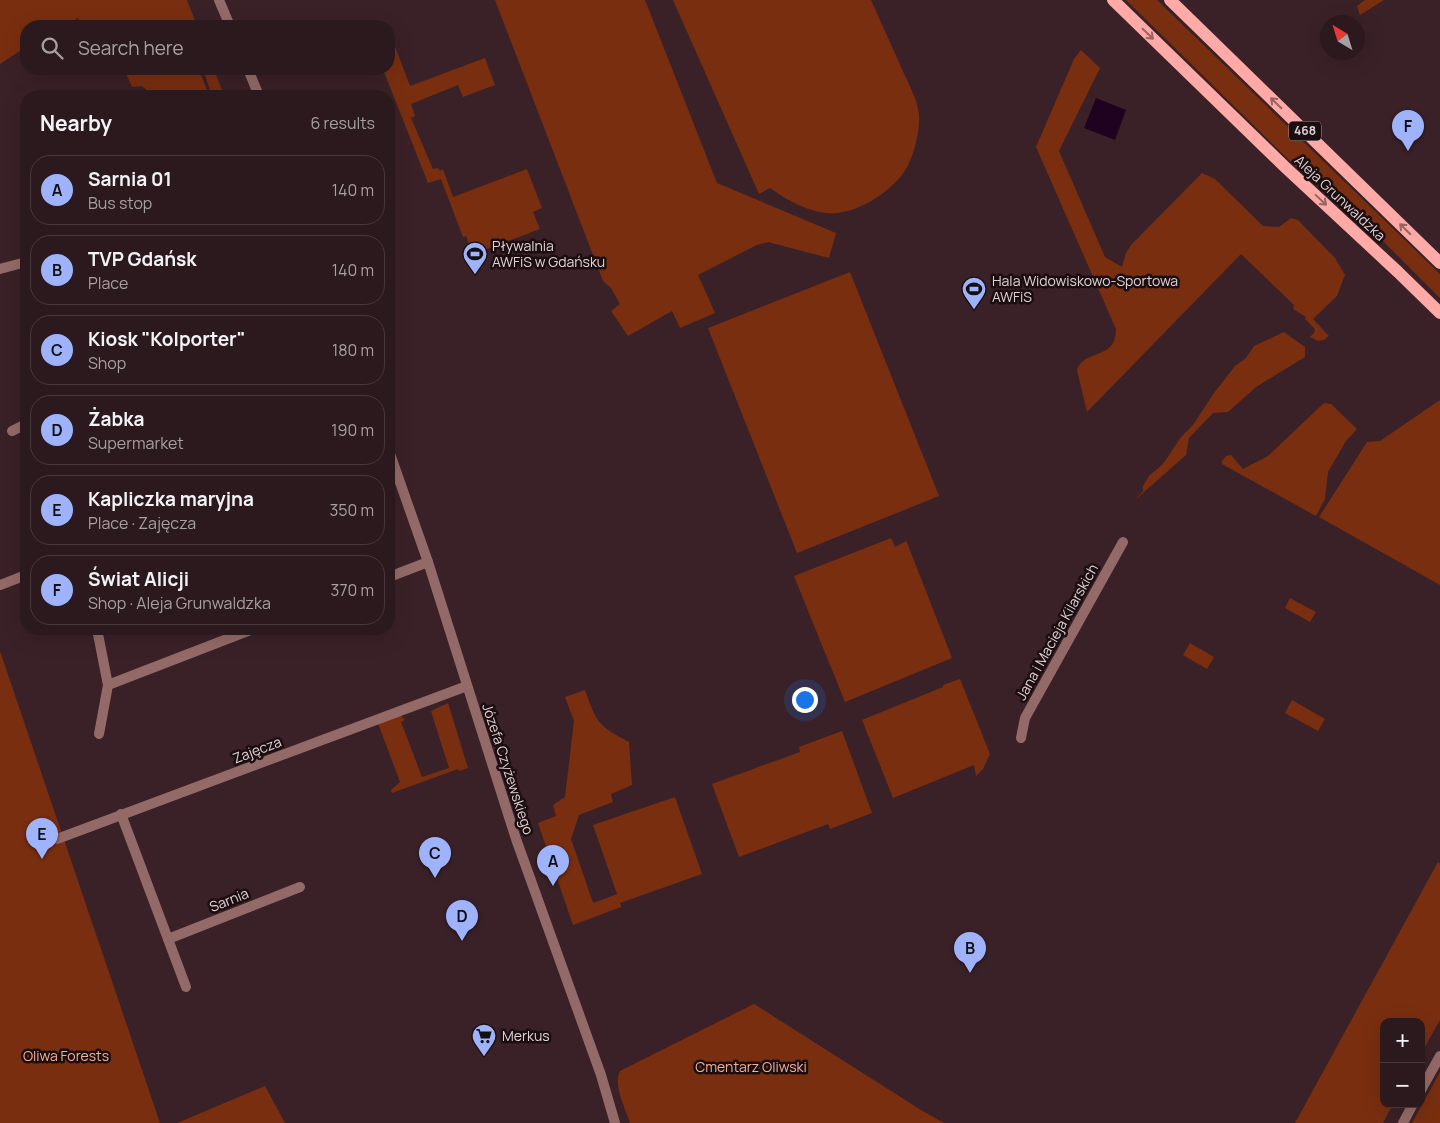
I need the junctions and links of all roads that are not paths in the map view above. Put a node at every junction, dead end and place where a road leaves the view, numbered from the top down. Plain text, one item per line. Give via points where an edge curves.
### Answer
1 (219, 0) edge
2 (1112, 0) edge
3 (1170, 0) edge
4 (227, 20) edge
5 (250, 75) edge
6 (257, 90) edge
7 (1440, 263) edge
8 (20, 264) edge
9 (0, 269) edge
10 (1440, 313) edge
11 (20, 427) edge
12 (12, 431) dead end
13 (395, 468) edge
14 (1123, 542) dead end
15 (428, 562) junction
16 (395, 574) edge
17 (20, 577) edge
18 (0, 585) edge
19 (97, 635) edge
20 (237, 635) edge
21 (108, 685) junction
22 (467, 686) junction
23 (99, 734) dead end
24 (1021, 738) dead end
25 (121, 814) junction
26 (57, 839) dead end
27 (300, 887) dead end
28 (168, 939) junction
29 (186, 987) dead end
30 (1440, 1056) edge
31 (1425, 1083) edge
32 (1411, 1108) edge
33 (616, 1123) edge
34 (1403, 1123) edge

1 - 4 street
2 -> 10 main road, Aleja Grunwaldzka
7 -> 3 main road, Aleja Grunwaldzka / 468
5 - 6 street
8 - 9 street
11 - 12 street
13 - 15 street, Józefa Czyżewskiego
14 - 24 street, Jana i Macieja Kilarskich via 1025,718
15 - 16 street
15 - 22 street, Józefa Czyżewskiego
17 - 18 street
19 - 21 street
20 - 21 street
21 - 23 street
22 - 25 street, Zajęcza
22 - 33 street, Józefa Czyżewskiego via 516,839
25 - 26 street, Zajęcza
25 - 28 street
27 - 28 street, Sarnia
28 - 29 street
30 - 31 street
32 - 34 street

